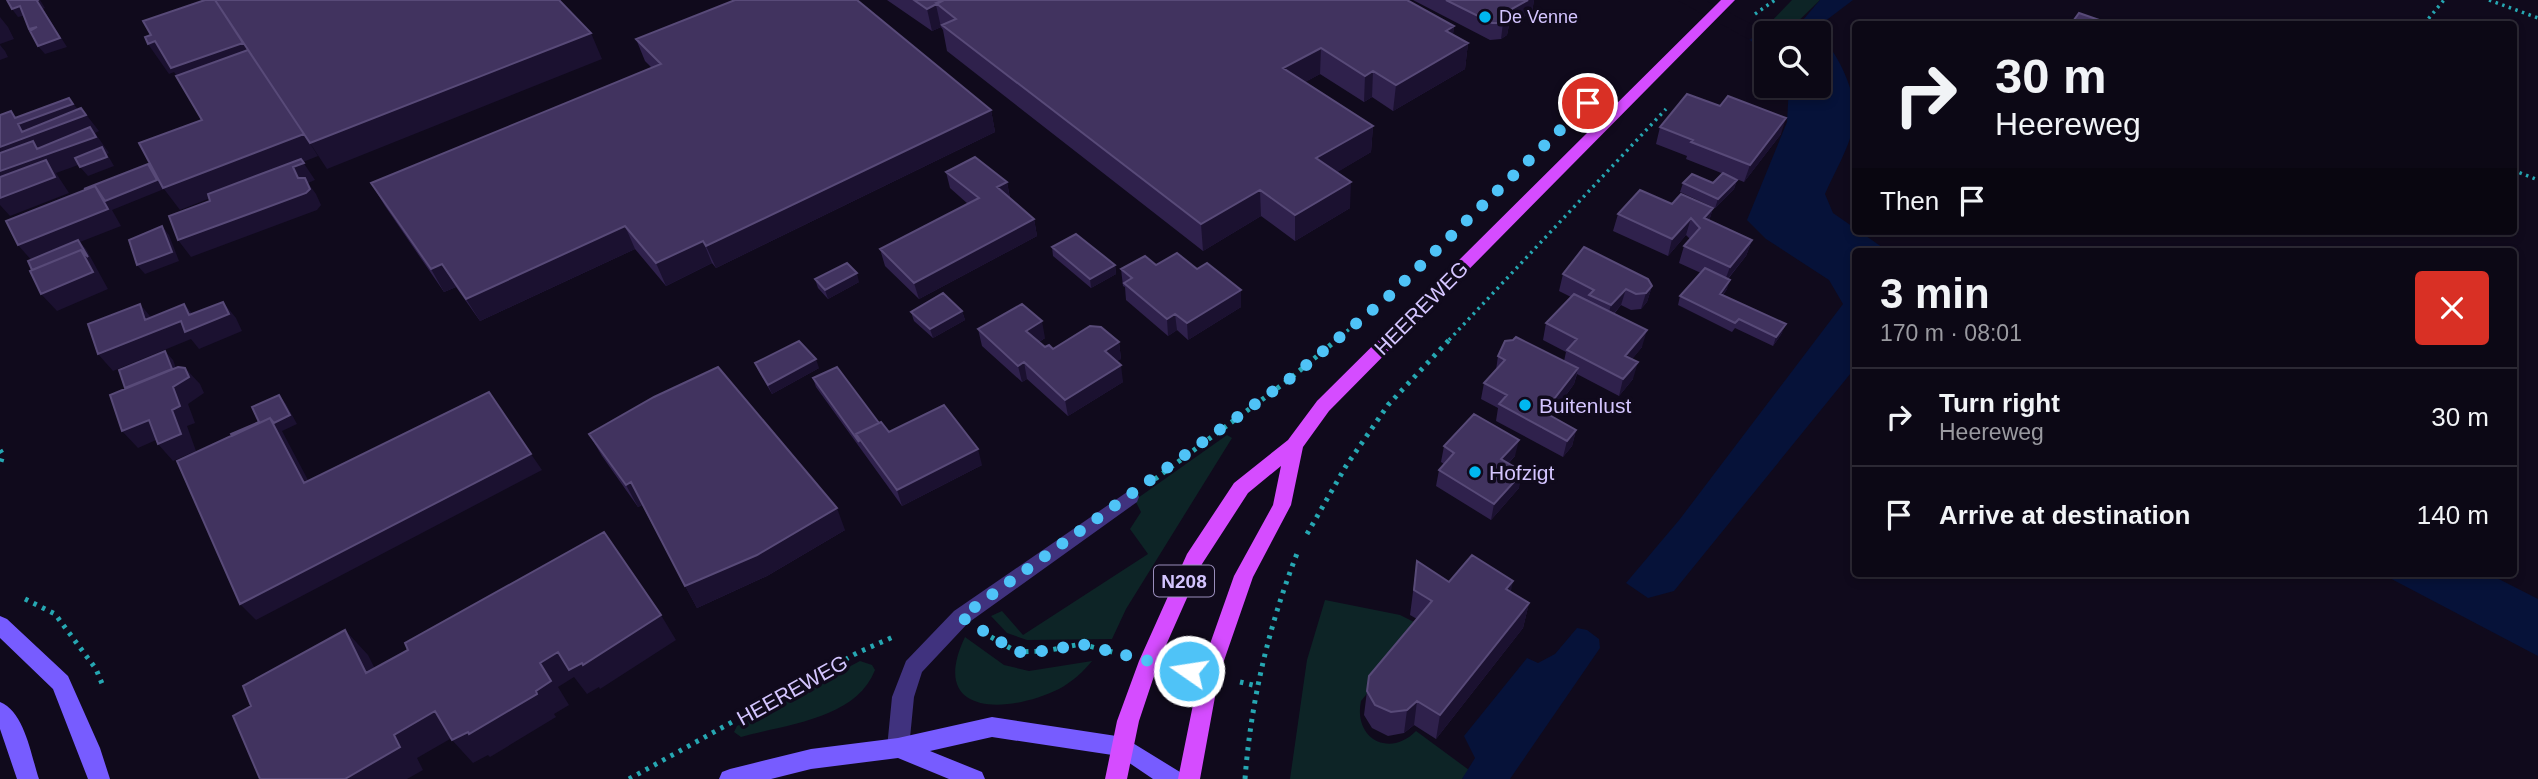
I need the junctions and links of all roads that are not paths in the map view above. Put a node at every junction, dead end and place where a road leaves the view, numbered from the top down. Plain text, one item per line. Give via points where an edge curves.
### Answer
1 (1719, 9) edge
2 (1294, 445) junction
3 (1130, 497) road end
4 (0, 625) edge
5 (0, 712) edge
6 (1123, 747) junction
7 (898, 748) junction
8 (27, 779) edge
9 (99, 779) edge
10 (730, 779) edge
11 (974, 779) edge
12 (1116, 779) edge
13 (1172, 779) edge
14 (1189, 779) edge

1 - 2 main road, HEEREWEG / N208 via 1323,407
2 - 6 main road, N208 via 1241,488 1194,560 1149,662
2 - 14 main road, HEEREWEG / N208 via 1282,505 1244,576 1209,675
3 - 7 street via 961,617 913,667 903,697
4 - 9 main road via 61,683
5 - 8 main road via 12,729
6 - 7 main road via 992,727
6 - 12 main road, N208
6 - 13 main road
7 - 10 main road via 811,759
7 - 11 main road

